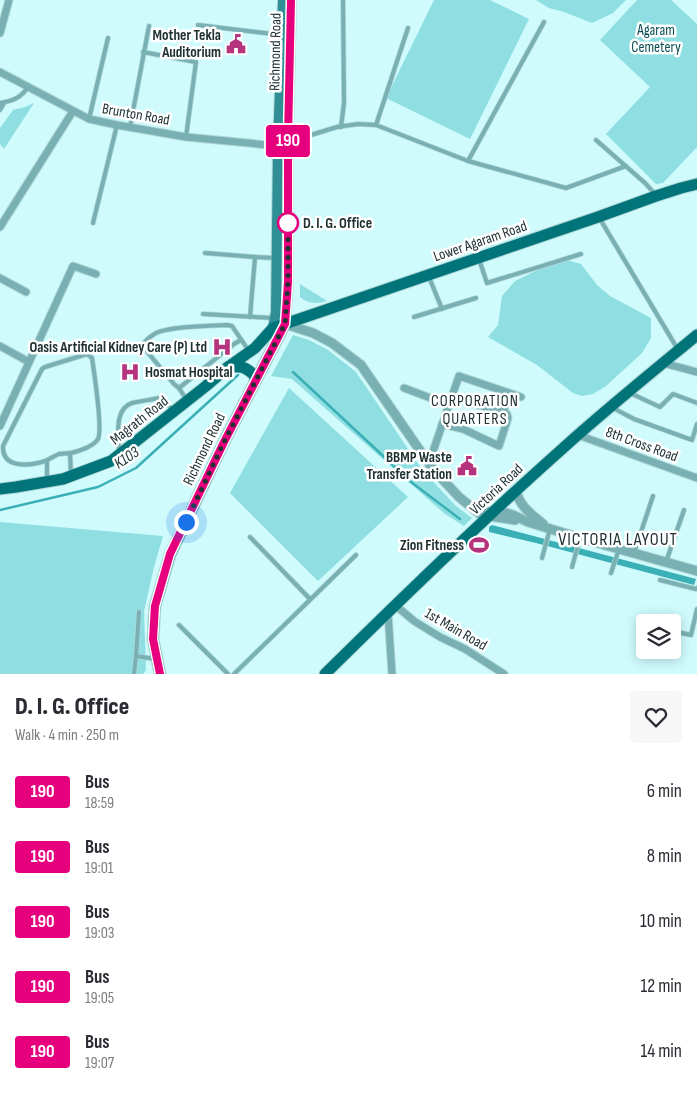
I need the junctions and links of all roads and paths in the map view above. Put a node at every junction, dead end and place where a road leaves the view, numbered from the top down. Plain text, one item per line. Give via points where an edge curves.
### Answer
1 (9, 0) edge
2 (283, 0) edge
3 (291, 0) edge
4 (343, 0) edge
5 (544, 22) dead end
6 (198, 25) dead end
7 (148, 26) dead end
8 (408, 28) dead end
9 (0, 34) edge
10 (282, 35) junction
11 (108, 38) dead end
12 (143, 52) junction
13 (0, 72) edge
14 (28, 87) junction
15 (2, 103) edge
16 (0, 110) edge
17 (73, 111) junction
18 (90, 119) junction
19 (117, 125) junction
20 (376, 125) junction
21 (130, 127) junction
22 (341, 127) junction
23 (186, 136) junction
24 (596, 140) dead end
25 (285, 143) junction
26 (468, 161) junction
27 (626, 166) junction
28 (697, 184) edge
29 (656, 196) junction
30 (598, 217) junction
31 (93, 223) dead end
32 (0, 227) edge
33 (205, 253) dead end
34 (582, 254) dead end
35 (478, 257) junction
36 (255, 258) junction
37 (277, 258) junction
38 (96, 274) dead end
39 (428, 275) junction
40 (0, 278) edge
41 (26, 292) dead end
42 (476, 298) dead end
43 (442, 308) junction
44 (203, 314) dead end
45 (250, 317) junction
46 (414, 317) dead end
47 (278, 323) junction
48 (697, 335) edge
49 (241, 340) junction
50 (0, 346) edge
51 (678, 351) junction
52 (250, 352) junction
53 (29, 362) junction
54 (663, 363) junction
55 (228, 367) junction
56 (697, 372) edge
57 (255, 381) junction
58 (179, 388) junction
59 (404, 388) dead end
60 (628, 392) junction
61 (508, 393) junction
62 (521, 397) dead end
63 (187, 401) junction
64 (472, 403) dead end
65 (697, 403) edge
66 (449, 405) junction
67 (610, 407) junction
68 (175, 411) junction
69 (503, 412) junction
70 (442, 424) junction
71 (697, 424) edge
72 (0, 426) edge
73 (578, 435) junction
74 (70, 454) junction
75 (120, 455) junction
76 (47, 461) junction
77 (428, 463) junction
78 (71, 476) junction
79 (697, 478) edge
80 (47, 482) junction
81 (0, 489) edge
82 (516, 490) junction
83 (653, 496) dead end
84 (684, 510) dead end
85 (488, 515) junction
86 (548, 531) junction
87 (250, 537) dead end
88 (579, 542) junction
89 (618, 552) junction
90 (634, 553) junction
91 (356, 555) dead end
92 (542, 558) dead end
93 (666, 562) junction
94 (572, 567) dead end
95 (696, 569) edge
96 (611, 573) dead end
97 (660, 580) dead end
98 (697, 588) edge
99 (310, 599) junction
100 (391, 609) junction
101 (697, 610) edge
102 (139, 612) dead end
103 (179, 625) dead end
104 (681, 633) edge
105 (136, 656) junction
106 (157, 667) edge
107 (134, 674) edge
108 (228, 674) edge
109 (234, 674) edge
110 (325, 674) edge
111 (392, 674) edge
112 (504, 674) edge

1 - 9 street
2 - 10 main road, Richmond Road
3 - 25 main road, Richmond Road
4 - 22 lane via 344,103
5 - 26 lane
6 - 10 lane
7 - 12 lane
8 - 20 lane
10 - 25 main road, Richmond Road
11 - 18 lane
12 - 21 lane
12 - 23 lane via 196,62
13 - 14 street, Brunton Road
14 - 15 lane via 19,97
14 - 17 street, Brunton Road
15 - 16 lane
17 - 18 street, Brunton Road
17 - 32 street
18 - 19 street, Brunton Road
19 - 21 street, Brunton Road
19 - 31 lane
20 - 22 lane
20 - 26 lane
21 - 23 street, Brunton Road
22 - 25 lane
23 - 25 street, Brunton Road
24 - 27 lane
25 - 37 main road, Richmond Road
25 - 47 main road, Richmond Road via 288,282
26 - 27 lane via 566,188
27 - 29 lane
28 - 29 main road, Lower Agaram Road
29 - 30 main road, Lower Agaram Road
30 - 35 main road, Lower Agaram Road
30 - 51 lane
33 - 36 lane
34 - 35 lane via 487,284
35 - 39 main road, Lower Agaram Road
36 - 37 lane
36 - 45 lane
37 - 47 main road, Richmond Road
38 - 53 street via 73,266
39 - 43 lane
39 - 47 main road, Lower Agaram Road
40 - 41 street
42 - 43 lane
43 - 46 lane
44 - 45 lane
45 - 47 lane
47 - 52 main road, Magrath Road
47 - 57 main road, Richmond Road
47 - 77 street via 313,333 361,365
48 - 51 main road, Victoria Road
49 - 52 lane
49 - 58 lane
49 - 58 lane via 238,332 227,325 173,329 157,332 148,338 144,348
50 - 53 street
51 - 54 main road, Victoria Road
52 - 55 main road, Magrath Road
53 - 72 street
54 - 56 street
54 - 60 main road, Victoria Road
55 - 57 main road via 246,368
55 - 63 main road, Magrath Road
57 - 106 main road, Richmond Road via 170,554 155,606 153,639
58 - 63 lane
59 - 66 street
60 - 65 lane via 660,407 673,394
60 - 67 main road, Victoria Road
61 - 62 street
61 - 66 street via 459,376
61 - 69 street
63 - 68 main road, Magrath Road
64 - 69 street
66 - 70 street
67 - 71 lane via 692,440
67 - 73 main road, Victoria Road
68 - 75 main road, Magrath Road
68 - 75 lane via 159,398 129,404 118,420
69 - 70 street via 508,418 499,446 463,429
70 - 77 street
73 - 79 street, 8th Cross Road
73 - 82 main road, Victoria Road
74 - 76 lane via 58,455
74 - 76 lane via 92,446 99,437 92,358 86,354 42,369 3,446 6,457 14,464
74 - 78 lane
75 - 78 main road, Magrath Road
76 - 80 lane
77 - 85 street via 459,497
78 - 80 main road, Magrath Road
80 - 81 main road, Magrath Road
82 - 85 main road, Victoria Road
82 - 86 street via 524,508
83 - 90 lane
84 - 93 lane
85 - 86 street via 513,515
85 - 100 main road, Victoria Road
86 - 88 street
86 - 92 lane
87 - 99 lane
88 - 89 street
88 - 94 lane
89 - 90 street
89 - 96 lane
90 - 93 street
91 - 99 lane
93 - 95 street
97 - 98 lane
99 - 109 lane
100 - 110 main road, Victoria Road
100 - 111 street
100 - 112 street, 1st Main Road
101 - 104 lane via 691,635
102 - 105 lane
103 - 108 lane
105 - 106 lane
105 - 107 lane

